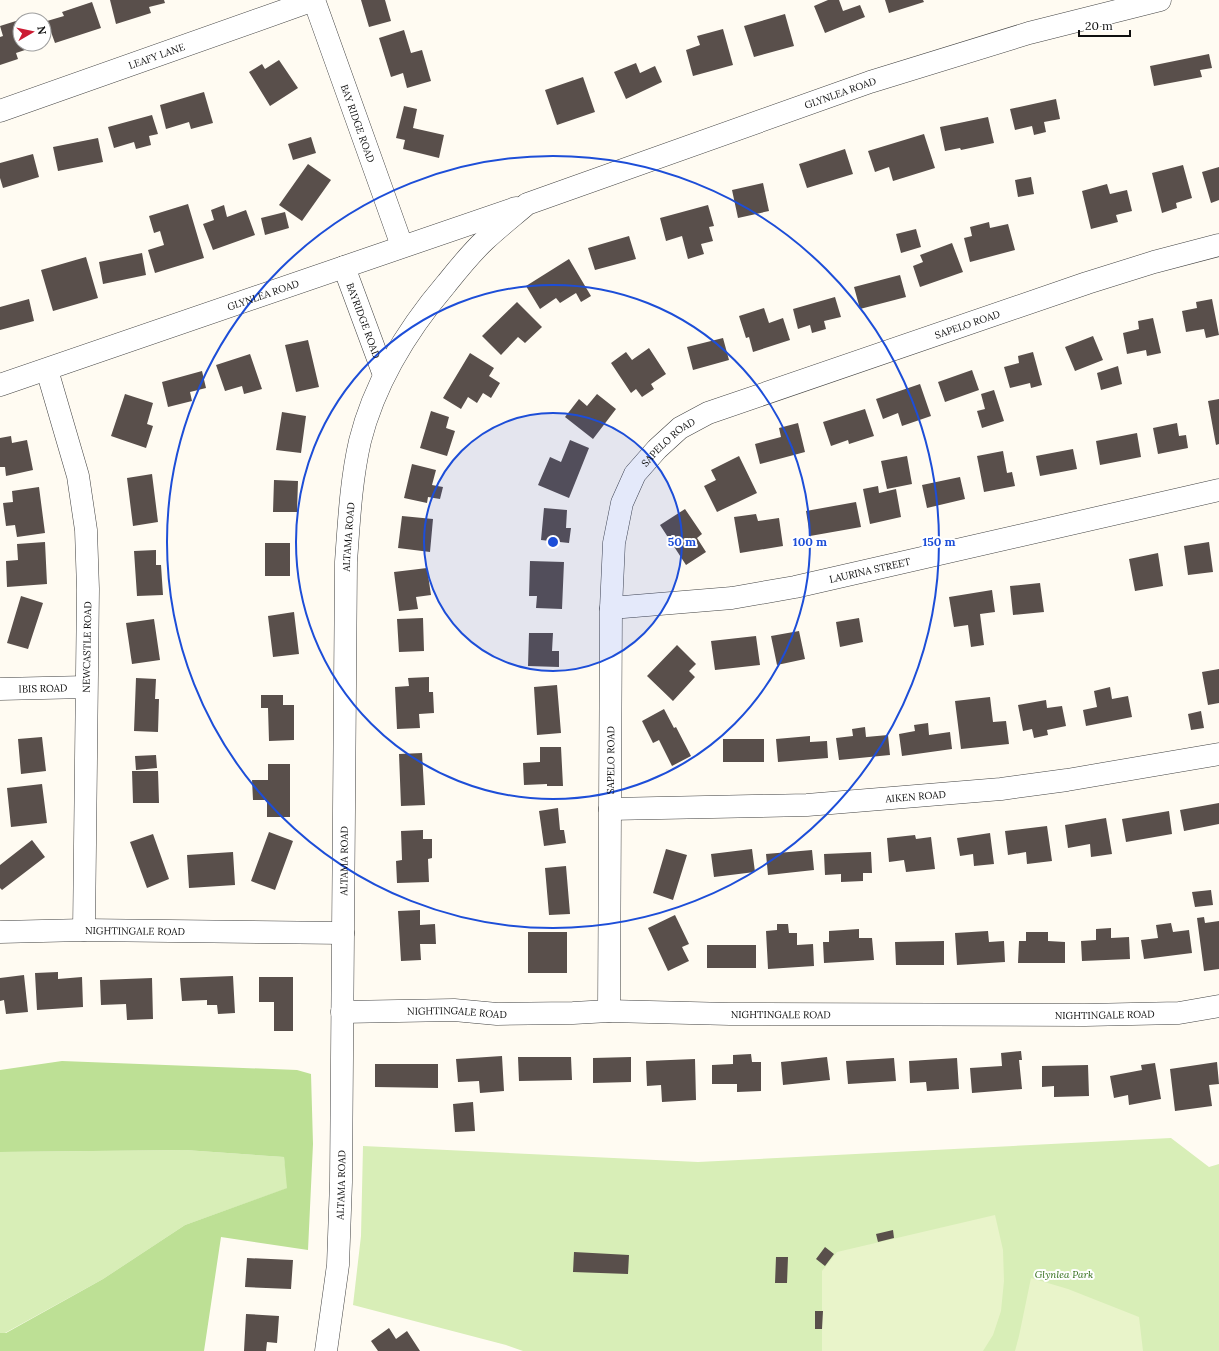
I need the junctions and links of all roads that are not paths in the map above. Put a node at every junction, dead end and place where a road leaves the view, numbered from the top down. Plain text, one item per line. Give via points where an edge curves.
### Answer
1 (314, 0) edge
2 (1160, 0) edge
3 (0, 111) edge
4 (527, 204) junction
5 (1219, 245) edge
6 (402, 246) junction
7 (344, 267) junction
8 (47, 370) junction
9 (384, 375) junction
10 (0, 385) edge
11 (1219, 490) edge
12 (611, 608) junction
13 (86, 687) junction
14 (0, 689) edge
15 (1219, 754) edge
16 (610, 809) junction
17 (84, 930) junction
18 (0, 932) edge
19 (343, 933) junction
20 (1219, 1006) edge
21 (609, 1011) junction
22 (342, 1012) junction
23 (326, 1351) edge

1 - 3 street, LEAFY LANE
1 - 6 street, BAY RIDGE ROAD
2 - 4 street, GLYNLEA ROAD via 1029,33 870,82
4 - 6 street, GLYNLEA ROAD
4 - 9 street, GLYNLEA ROAD via 465,260 403,340
5 - 12 street, SAPELO ROAD via 1087,283 708,413 680,428 635,474 622,503 614,543
6 - 7 street, GLYNLEA ROAD
7 - 8 street, GLYNLEA ROAD
7 - 9 street, BAYRIDGE ROAD
8 - 10 street, GLYNLEA ROAD
8 - 13 street, NEWCASTLE ROAD via 78,476 86,530
9 - 19 street, ALTAMA ROAD via 360,441 350,500 346,554
11 - 12 street, LAURINA STREET via 795,587 732,598
12 - 16 street, SAPELO ROAD
13 - 14 street, IBIS ROAD
13 - 17 street, NEWCASTLE ROAD
15 - 16 street, AIKEN ROAD via 1001,789 807,805
16 - 21 street, SAPELO ROAD
17 - 18 street, NIGHTINGALE ROAD
17 - 19 street, NIGHTINGALE ROAD
19 - 22 street, ALTAMA ROAD
20 - 21 street, NIGHTINGALE ROAD via 1179,1013 1086,1015
21 - 22 street, NIGHTINGALE ROAD via 497,1014 454,1010
22 - 23 street, ALTAMA ROAD via 342,1174 339,1247

